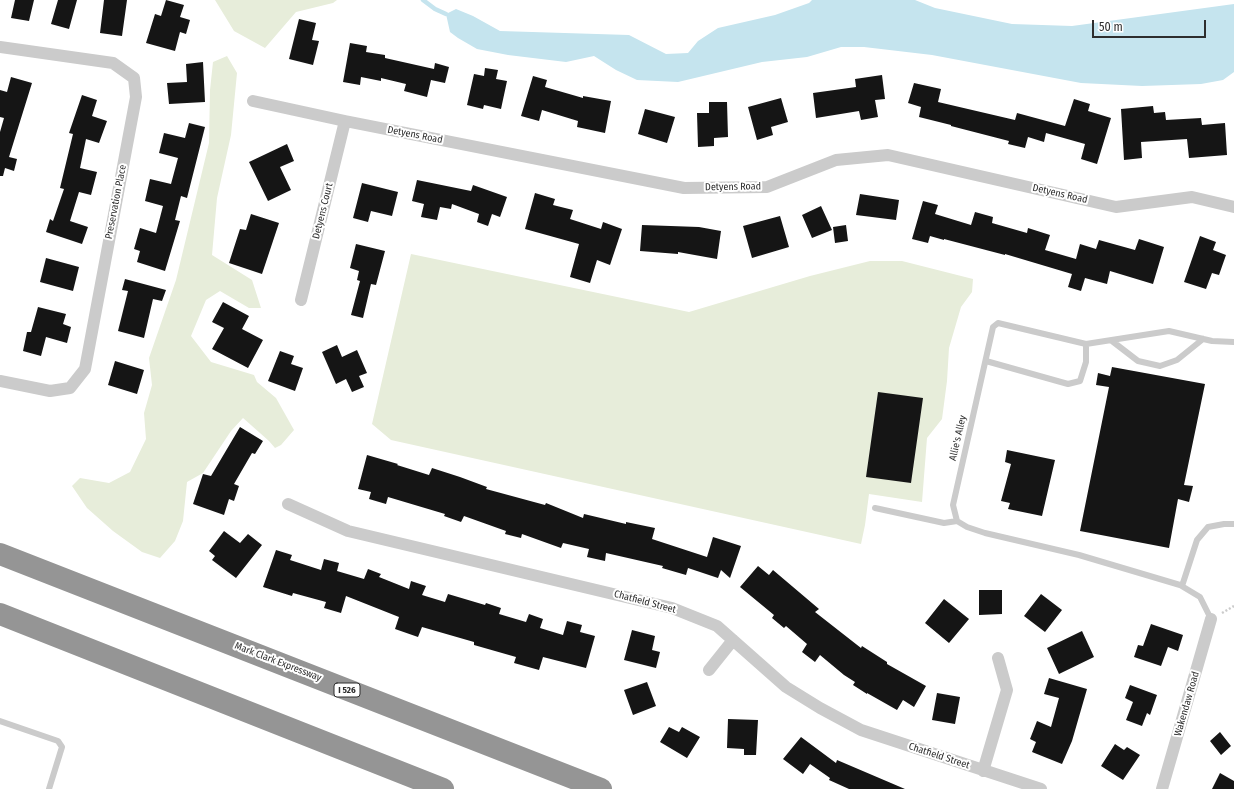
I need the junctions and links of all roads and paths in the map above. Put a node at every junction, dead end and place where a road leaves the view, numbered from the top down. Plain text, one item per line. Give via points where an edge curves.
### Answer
1 (0, 47) edge
2 (253, 101) dead end
3 (345, 121) junction
4 (1234, 207) edge
5 (301, 300) dead end
6 (1203, 339) junction
7 (1112, 341) junction
8 (1234, 342) edge
9 (1086, 344) junction
10 (986, 361) junction
11 (0, 381) edge
12 (288, 504) dead end
13 (875, 508) dead end
14 (957, 521) junction
15 (1234, 524) edge
16 (4, 556) edge
17 (1182, 586) junction
18 (0, 614) edge
19 (1211, 619) joint
20 (733, 640) junction
21 (998, 658) dead end
22 (709, 670) dead end
23 (0, 720) edge
24 (984, 771) junction
25 (49, 789) edge
26 (443, 789) edge
27 (601, 789) edge
28 (1041, 789) edge
29 (1162, 789) edge

1 - 11 street, Preservation Place via 113,63 134,78 136,97 85,369 70,388 50,391
2 - 3 street, Detyens Road
3 - 4 street, Detyens Road via 684,188 767,187 836,160 888,155 1116,207 1192,197
3 - 5 street, Detyens Court
6 - 7 lane, Allie's Alley via 1169,331
6 - 7 lane via 1177,360 1160,366 1138,361
6 - 8 lane, Allie's Alley
7 - 9 lane, Allie's Alley
9 - 10 lane, Allie's Alley via 998,323 993,327
9 - 10 lane via 1086,362 1080,381 1068,384
10 - 14 lane, Allie's Alley via 953,505
12 - 20 street, Chatfield Street via 348,531 672,608 717,626
13 - 14 lane via 944,523
14 - 17 lane via 985,533 1079,555
15 - 17 lane via 1208,527 1197,540
16 - 27 highway, Mark Clark Expressway / I 526
17 - 19 lane via 1200,597
18 - 26 highway
19 - 29 street, Wakendaw Road
20 - 22 street
20 - 24 street, Chatfield Street via 786,687 847,723
21 - 24 street via 1007,690
23 - 25 lane via 58,741 62,747
24 - 28 street, Chatfield Street

